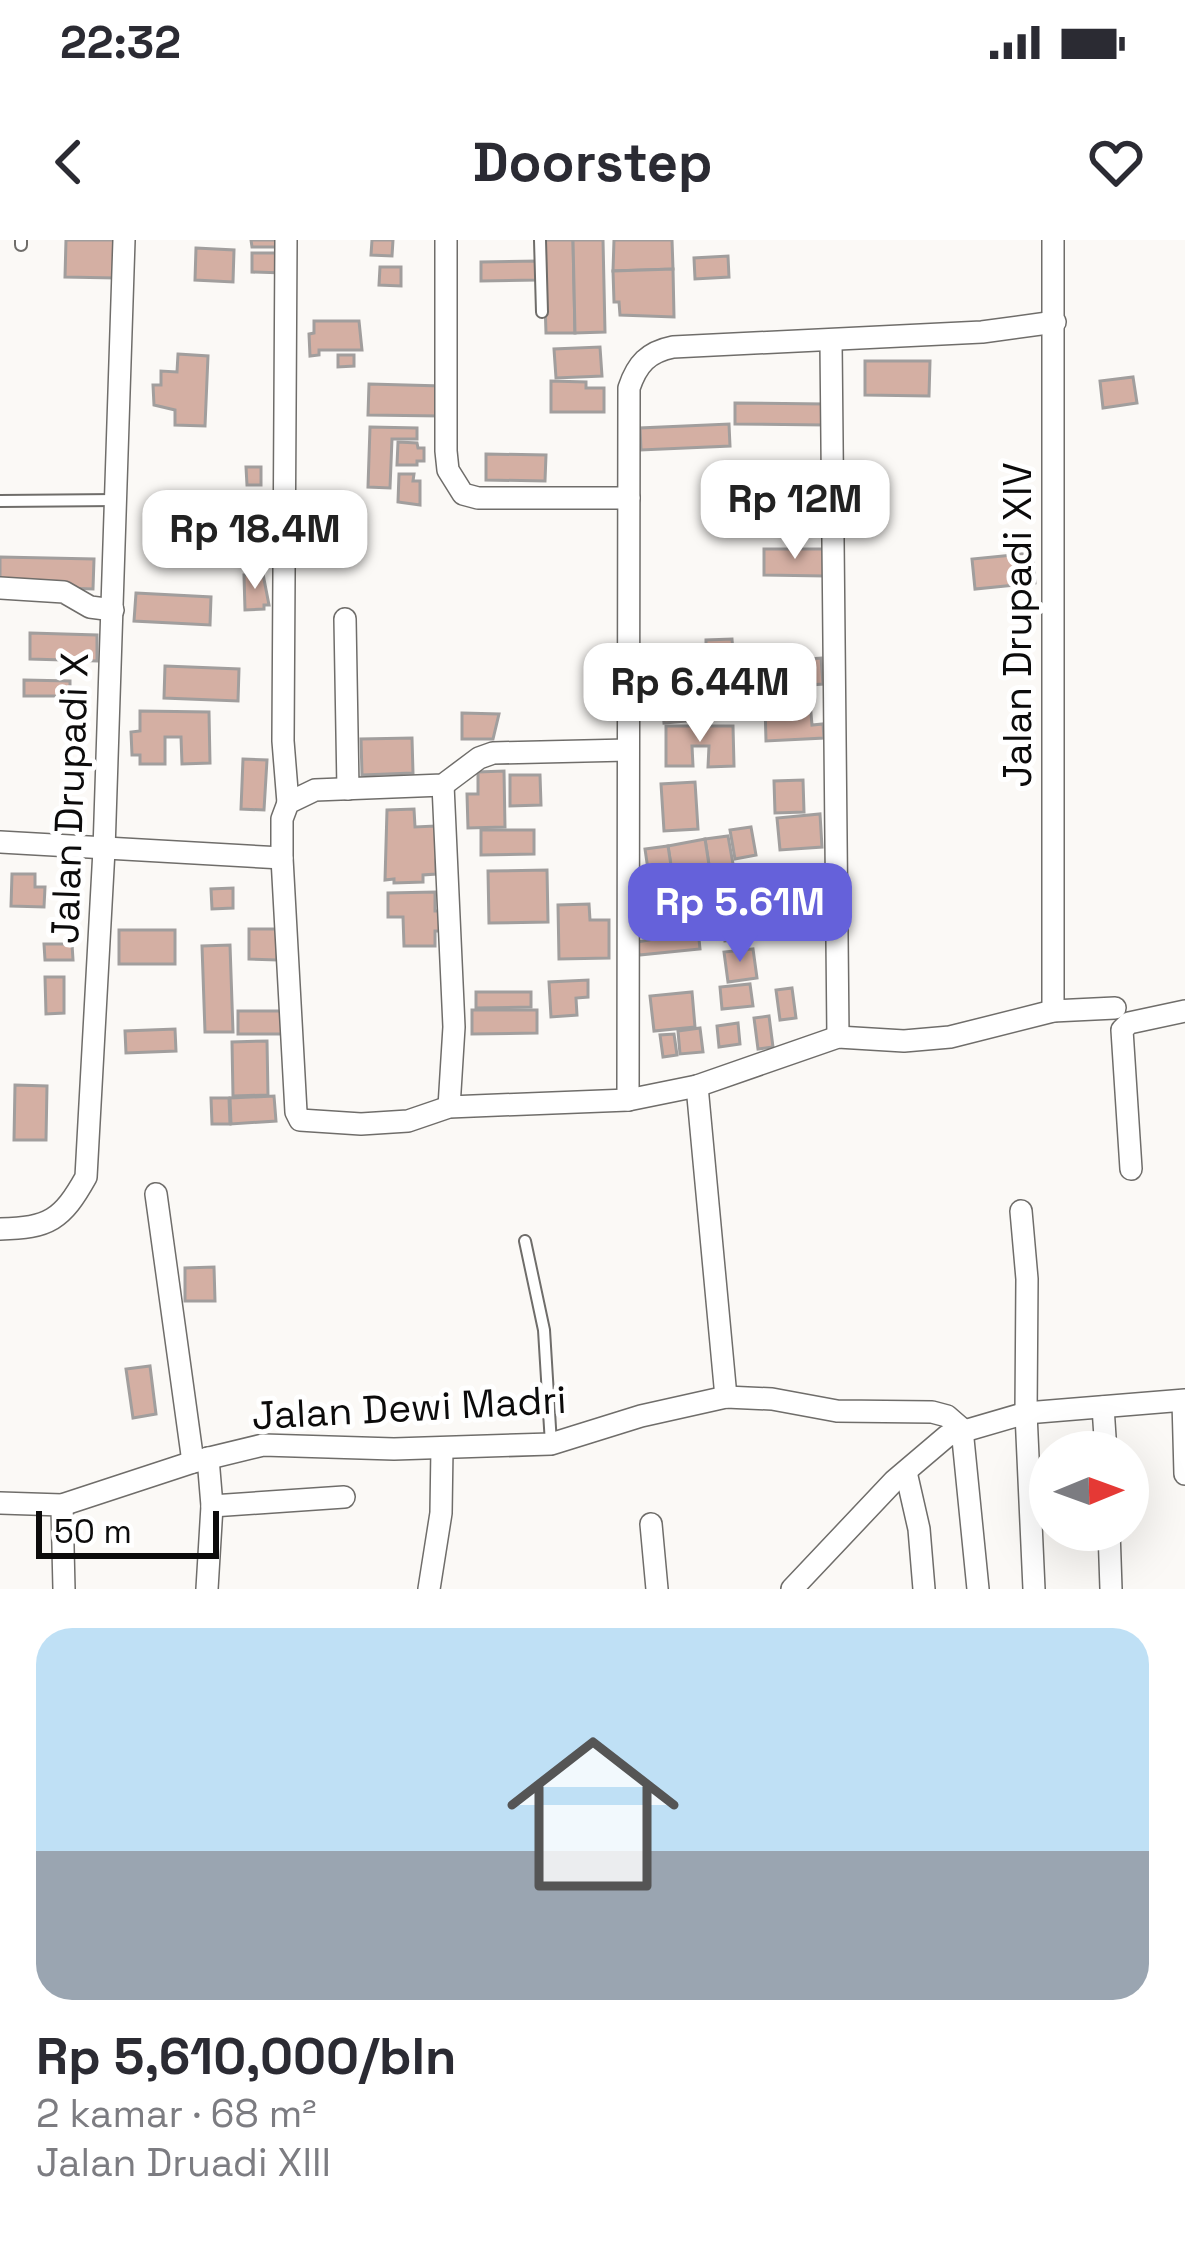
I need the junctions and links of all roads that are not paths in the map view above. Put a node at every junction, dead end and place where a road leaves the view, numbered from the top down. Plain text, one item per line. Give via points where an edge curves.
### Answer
1 (124, 240) edge
2 (286, 240) edge
3 (446, 240) edge
4 (540, 240) edge
5 (1053, 240) edge
6 (542, 312) dead end
7 (1054, 322) junction
8 (831, 342) junction
9 (629, 498) junction
10 (117, 500) junction
11 (0, 501) edge
12 (0, 589) edge
13 (113, 610) junction
14 (345, 619) dead end
15 (628, 750) junction
16 (443, 785) junction
17 (348, 789) junction
18 (288, 803) junction
19 (0, 842) edge
20 (104, 850) junction
21 (282, 858) junction
22 (1115, 1008) dead end
23 (1053, 1011) junction
24 (1185, 1011) edge
25 (838, 1037) junction
26 (697, 1086) junction
27 (628, 1100) junction
28 (449, 1107) junction
29 (1131, 1169) dead end
30 (156, 1194) dead end
31 (1021, 1210) dead end
32 (0, 1229) edge
33 (525, 1241) dead end
34 (726, 1397) junction
35 (1184, 1400) edge
36 (1103, 1407) junction
37 (1026, 1413) junction
38 (962, 1430) junction
39 (1105, 1431) edge
40 (551, 1444) junction
41 (442, 1448) junction
42 (200, 1460) junction
43 (906, 1472) junction
44 (1185, 1474) edge
45 (344, 1497) dead end
46 (0, 1503) edge
47 (62, 1505) junction
48 (212, 1506) junction
49 (651, 1524) dead end
50 (1110, 1551) edge
51 (64, 1589) edge
52 (206, 1589) edge
53 (429, 1589) edge
54 (657, 1589) edge
55 (791, 1589) edge
56 (924, 1589) edge
57 (978, 1589) edge
58 (1034, 1589) edge
59 (1111, 1589) edge

1 - 10 street, Jalan Drupadi X
2 - 18 street
3 - 9 street via 446,451 454,482 478,498
4 - 6 lane
5 - 7 street, Jalan Drupadi XIV
7 - 8 street
7 - 23 street, Jalan Drupadi XIV
8 - 9 street via 673,346 645,358 629,388
8 - 25 street
9 - 15 street
10 - 11 lane
10 - 13 street, Jalan Drupadi X
12 - 13 street via 64,592
13 - 20 street, Jalan Drupadi X
14 - 17 street
15 - 16 street via 493,753
15 - 27 street
16 - 17 street
16 - 28 street via 454,1027
17 - 18 street via 315,790
18 - 21 street
19 - 20 street
20 - 21 street
20 - 32 street, Jalan Drupadi X via 86,1177 51,1223
21 - 28 street via 300,1120 408,1121
22 - 23 street
23 - 25 street via 950,1037
24 - 29 street via 1124,1027
25 - 26 street
26 - 27 street
26 - 34 street
27 - 28 street
30 - 42 street
31 - 37 street
33 - 40 lane via 544,1330
34 - 38 street, Jalan Dewi Madri via 932,1412
34 - 40 street, Jalan Dewi Madri
35 - 36 street
35 - 44 street
36 - 37 street
36 - 39 street
37 - 38 street
37 - 58 street
38 - 43 street
38 - 57 street
40 - 41 street, Jalan Dewi Madri
41 - 42 street, Jalan Dewi Madri via 301,1443
41 - 53 street
42 - 47 street, Jalan Dewi Madri
42 - 48 street
43 - 55 street
43 - 56 street
45 - 48 street
46 - 47 street, Jalan Dewi Madri
47 - 51 street
48 - 52 street
49 - 54 street
50 - 59 street

